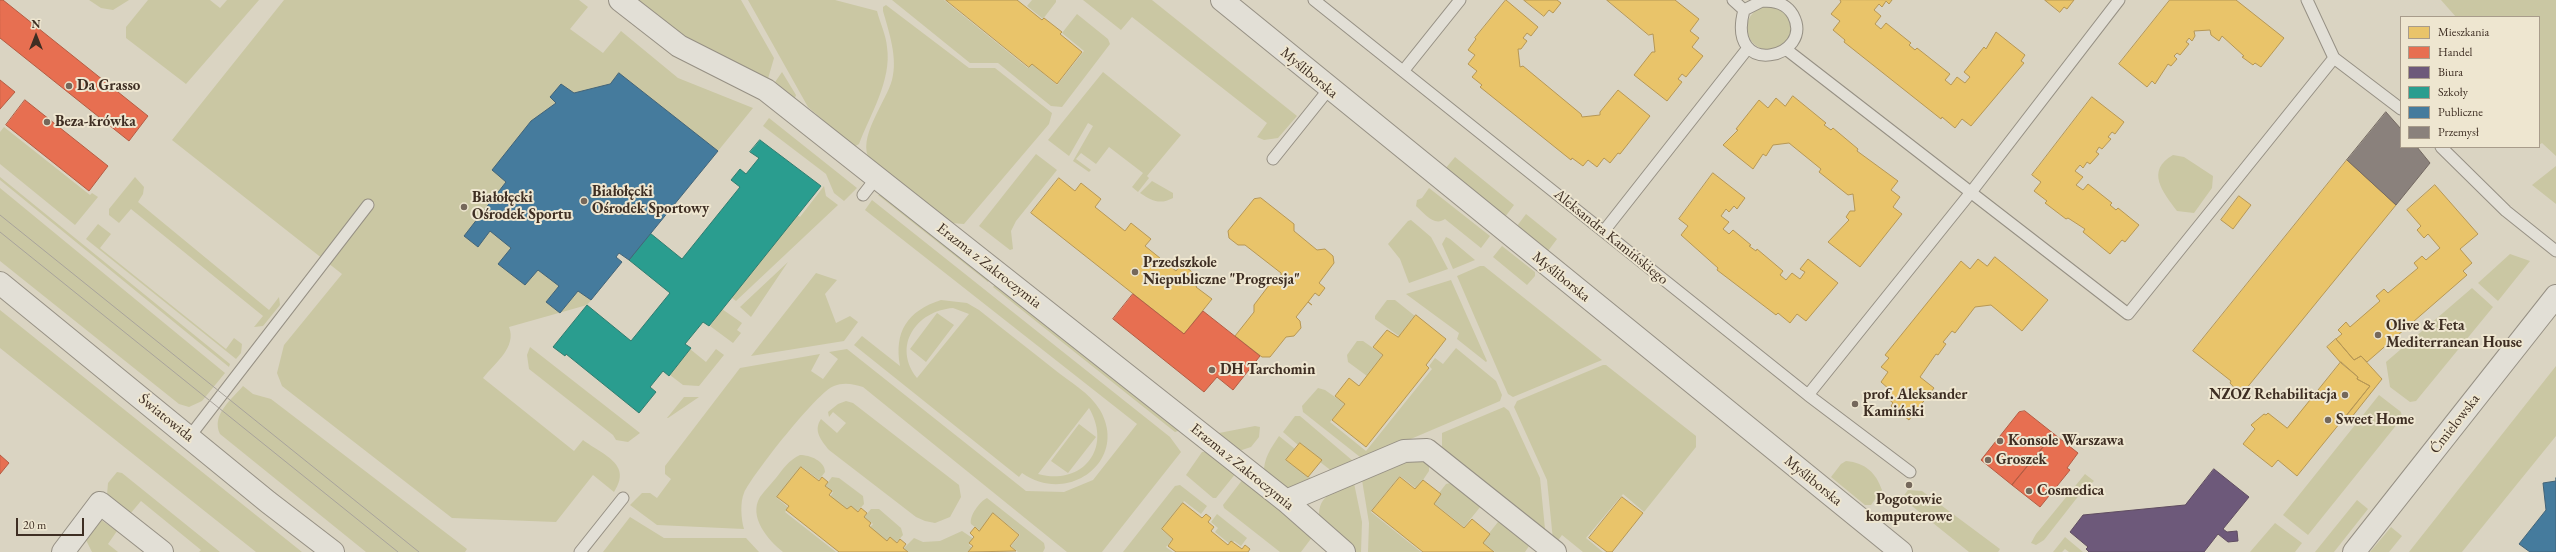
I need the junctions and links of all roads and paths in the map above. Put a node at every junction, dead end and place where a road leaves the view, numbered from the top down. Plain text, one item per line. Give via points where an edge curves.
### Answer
1 (620, 0) edge
2 (1222, 0) edge
3 (1314, 0) edge
4 (1460, 0) edge
5 (1733, 0) edge
6 (2119, 0) edge
7 (2306, 0) edge
8 (1788, 3) edge
9 (1744, 10) junction
10 (1748, 48) junction
11 (1786, 50) junction
12 (2334, 58) junction
13 (1404, 70) junction
14 (1329, 89) junction
15 (2400, 108) edge
16 (2442, 148) edge
17 (1273, 159) dead end
18 (877, 177) junction
19 (1972, 191) junction
20 (864, 195) dead end
21 (368, 205) dead end
22 (1604, 231) junction
23 (2552, 248) edge
24 (0, 283) edge
25 (2556, 296) edge
26 (1808, 395) junction
27 (190, 436) junction
28 (1910, 472) dead end
29 (623, 498) dead end
30 (1286, 501) junction
31 (69, 550) edge
32 (162, 552) edge
33 (333, 552) edge
34 (580, 552) edge
35 (1344, 552) edge
36 (1555, 552) edge
37 (1901, 552) edge
38 (2354, 552) edge

1 - 18 street, Erazma z Zakroczymia via 679,46 766,90
2 - 14 street, Myśliborska
3 - 13 lane, Aleksandra Kamińskiego
4 - 13 lane
5 - 9 lane
6 - 19 lane
7 - 12 lane
8 - 9 lane via 1762,0
8 - 11 lane via 1796,26 1792,43
9 - 10 lane via 1741,34
10 - 11 lane via 1767,56
10 - 22 lane
11 - 19 lane
12 - 15 lane
12 - 19 lane via 2128,314 1997,214
13 - 22 lane, Aleksandra Kamińskiego
14 - 17 lane
14 - 37 street, Myśliborska
16 - 23 lane via 2506,211
18 - 20 lane
18 - 30 street, Erazma z Zakroczymia
19 - 26 lane
21 - 27 lane
22 - 26 lane, Aleksandra Kamińskiego
24 - 27 street, Światowida
25 - 38 street, Ćmielowska
26 - 28 lane, Aleksandra Kamińskiego
27 - 33 street, Światowida via 268,502
29 - 34 lane
30 - 35 street, Erazma z Zakroczymia
30 - 36 street via 1404,451 1427,450
31 - 32 street via 100,503

